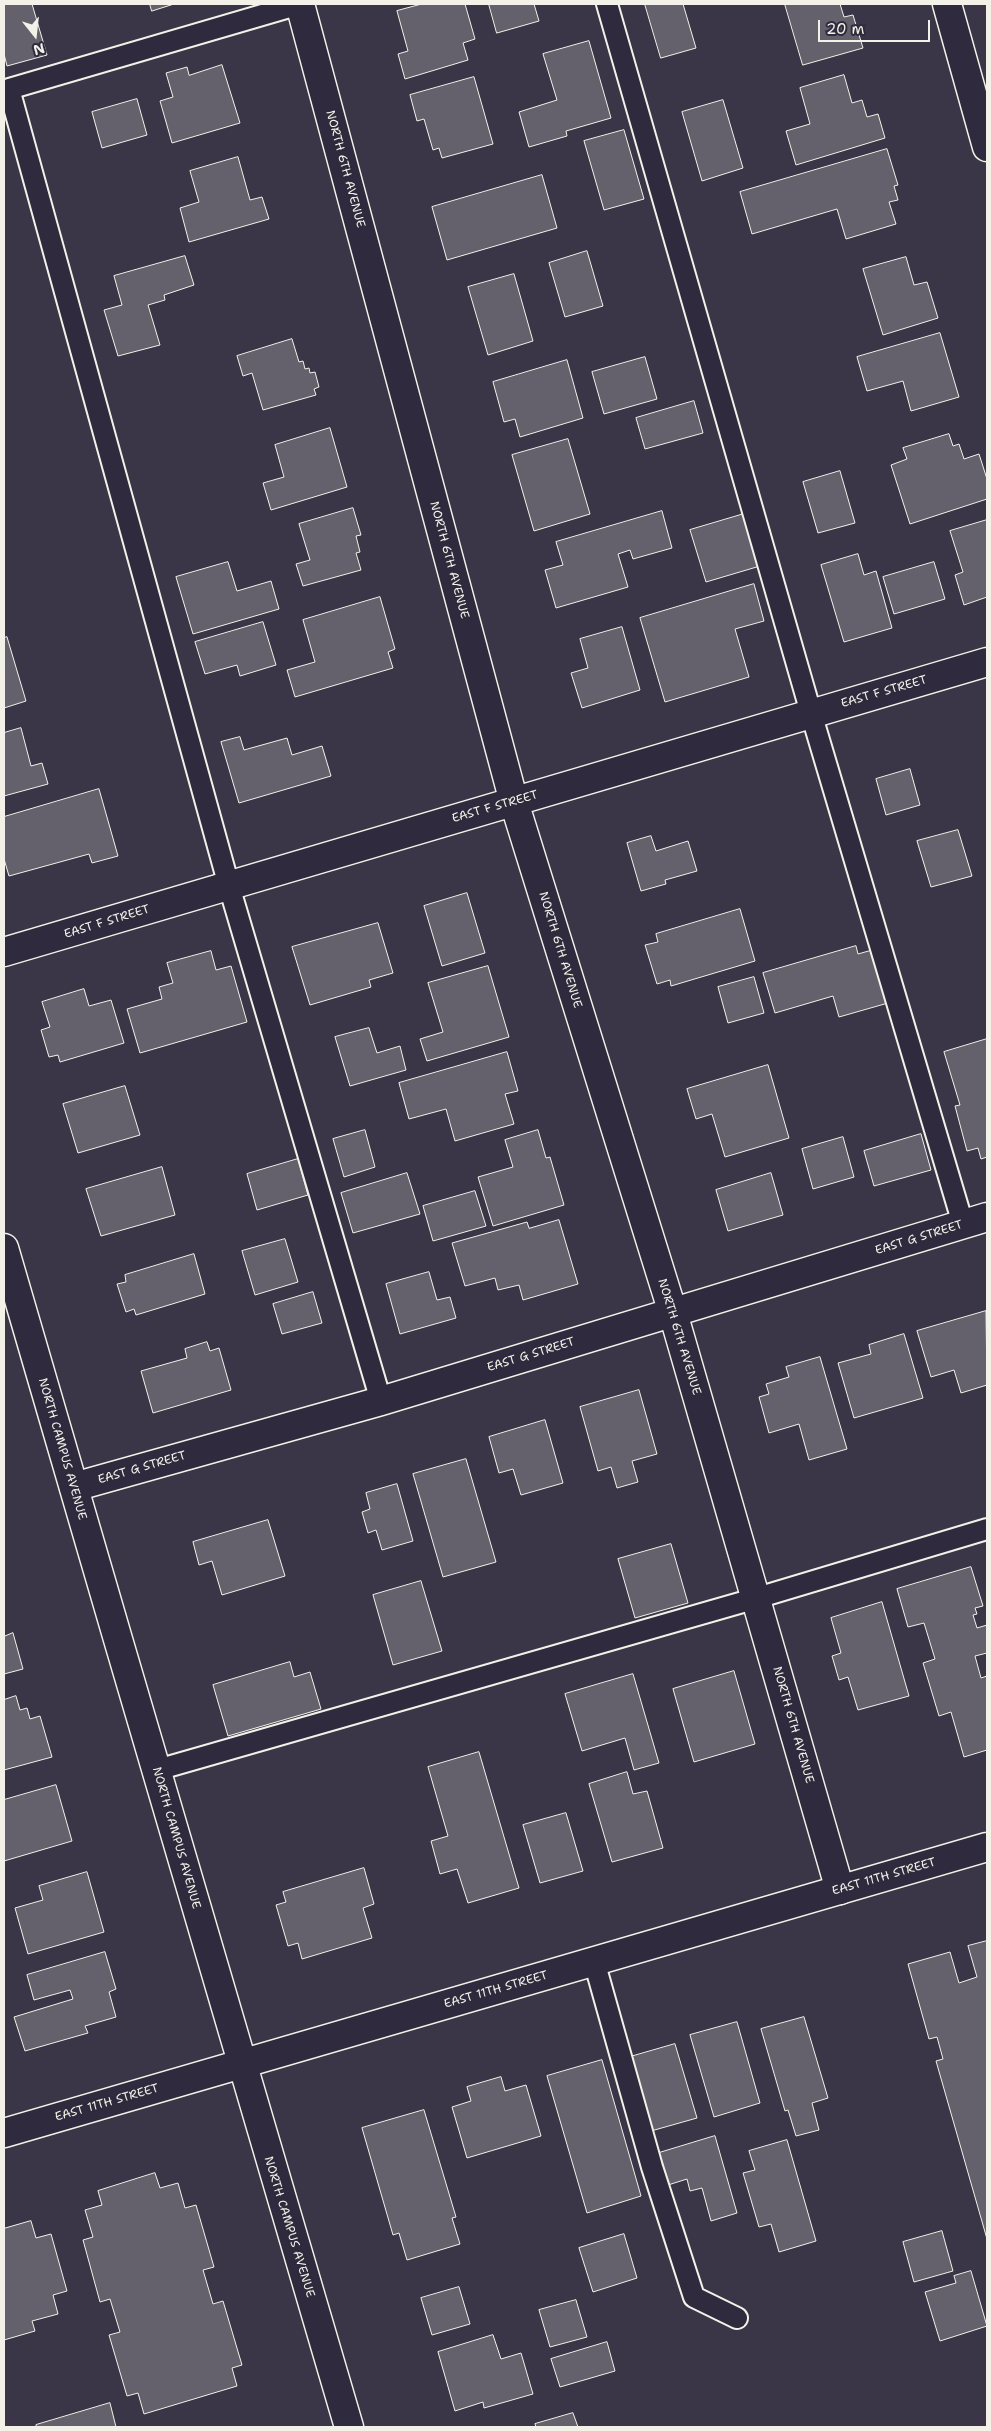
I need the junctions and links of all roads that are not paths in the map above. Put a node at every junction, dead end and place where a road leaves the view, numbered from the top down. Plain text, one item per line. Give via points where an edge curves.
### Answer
1 (300, 4) edge
2 (607, 4) edge
3 (947, 4) edge
4 (987, 147) edge
5 (987, 662) edge
6 (811, 713) junction
7 (514, 802) junction
8 (229, 886) junction
9 (4, 952) edge
10 (975, 1221) edge
11 (4, 1248) edge
12 (672, 1312) junction
13 (381, 1401) junction
14 (74, 1487) junction
15 (987, 1529) edge
16 (756, 1598) junction
17 (157, 1770) junction
18 (987, 1847) edge
19 (840, 1890) junction
20 (594, 1961) junction
21 (240, 2064) junction
22 (4, 2133) edge
23 (737, 2318) dead end
24 (349, 2427) edge

1 - 7 street, NORTH 6TH AVENUE
1 - 8 lane via 9,89
2 - 6 lane
3 - 4 street
5 - 6 street, EAST F STREET
6 - 7 street, EAST F STREET
6 - 10 lane
7 - 8 street, EAST F STREET
7 - 12 street, NORTH 6TH AVENUE
8 - 9 street, EAST F STREET
8 - 13 lane
10 - 12 street, EAST G STREET
11 - 14 street, NORTH CAMPUS AVENUE
12 - 13 street, EAST G STREET
12 - 16 street, NORTH 6TH AVENUE
13 - 14 street, EAST G STREET
14 - 17 street, NORTH CAMPUS AVENUE
15 - 16 lane
16 - 17 lane
16 - 19 street, NORTH 6TH AVENUE
17 - 21 street, NORTH CAMPUS AVENUE
18 - 19 street, EAST 11TH STREET
19 - 20 street, EAST 11TH STREET
20 - 21 street, EAST 11TH STREET
20 - 23 lane via 652,2167 694,2297
21 - 22 street, EAST 11TH STREET
21 - 24 street, NORTH CAMPUS AVENUE

